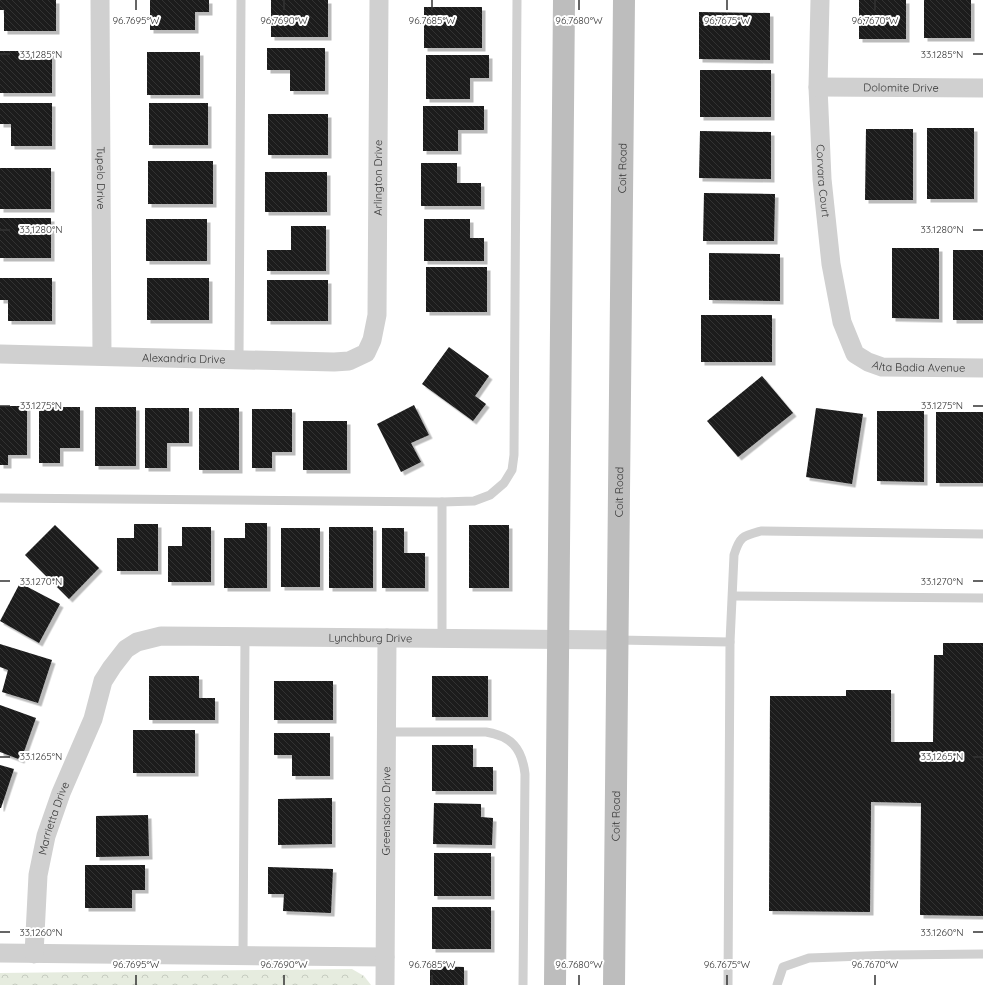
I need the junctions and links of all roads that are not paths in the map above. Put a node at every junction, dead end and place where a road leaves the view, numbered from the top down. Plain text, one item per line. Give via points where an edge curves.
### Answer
1 (100, 0) edge
2 (241, 0) edge
3 (378, 0) edge
4 (517, 0) edge
5 (564, 0) edge
6 (624, 0) edge
7 (820, 0) edge
8 (818, 87) junction
9 (983, 88) edge
10 (366, 353) joint
11 (0, 354) edge
12 (102, 356) junction
13 (858, 356) joint
14 (239, 360) junction
15 (983, 368) edge
16 (0, 498) edge
17 (442, 502) junction
18 (983, 534) edge
19 (733, 596) junction
20 (983, 598) edge
21 (245, 636) junction
22 (387, 638) junction
23 (442, 639) junction
24 (558, 639) junction
25 (617, 640) junction
26 (730, 642) junction
27 (126, 649) joint
28 (386, 732) junction
29 (0, 953) edge
30 (34, 954) junction
31 (983, 954) edge
32 (243, 955) junction
33 (385, 957) junction
34 (385, 985) edge
35 (523, 985) edge
36 (555, 985) edge
37 (614, 985) edge
38 (728, 985) edge
39 (777, 985) edge

1 - 12 street, Tupelo Drive
2 - 14 lane
3 - 10 street, Arlington Drive via 377,315 372,340
4 - 17 lane via 512,470 504,484 490,495 474,501
5 - 24 main road
6 - 25 main road, Coit Road
7 - 8 street, Corvara Court
8 - 9 street, Dolomite Drive
8 - 13 street, Corvara Court via 822,179 831,264 842,322
10 - 14 street, Alexandria Drive via 348,361 334,362
11 - 12 street, Alexandria Drive
12 - 14 street, Alexandria Drive
13 - 15 street, Alta Badia Avenue via 870,364 882,367
16 - 17 lane
17 - 23 lane
18 - 19 lane via 761,531 744,535 734,555
19 - 20 lane
19 - 26 lane
21 - 22 street, Lynchburg Drive
21 - 27 street, Lynchburg Drive via 161,636 137,642
21 - 32 lane
22 - 23 street, Lynchburg Drive
22 - 28 street, Greensboro Drive
23 - 24 street, Lynchburg Drive
24 - 25 street, Lynchburg Drive
24 - 36 main road
25 - 26 lane
25 - 37 main road, Coit Road
26 - 38 lane
27 - 30 street, Marrietta Drive via 103,681 93,719 46,836 38,875
28 - 33 street, Greensboro Drive
28 - 35 lane via 486,732 511,741 518,751 525,774
29 - 30 street
30 - 32 street
31 - 39 lane via 809,958 783,967
32 - 33 street
33 - 34 street, Greensboro Drive

